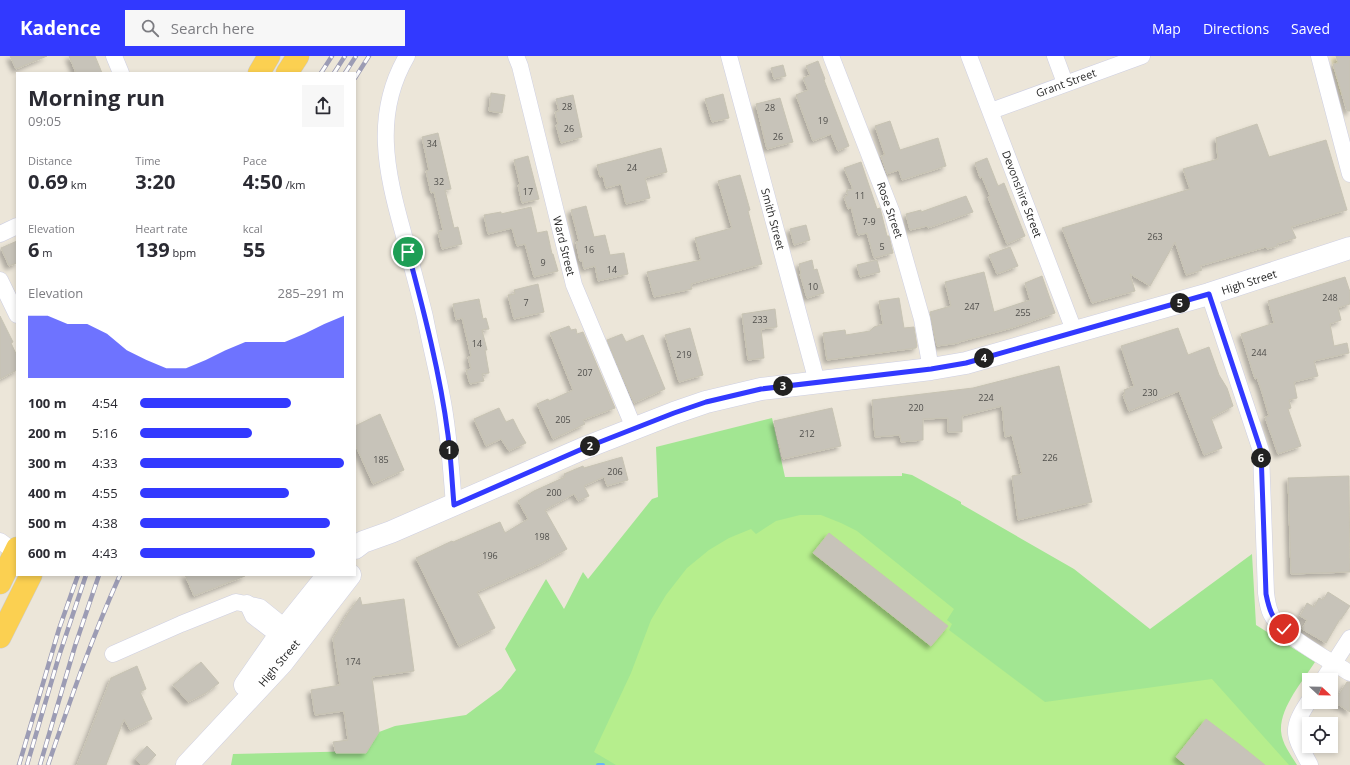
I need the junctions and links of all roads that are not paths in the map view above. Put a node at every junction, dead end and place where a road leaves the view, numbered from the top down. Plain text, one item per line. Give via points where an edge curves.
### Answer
1 (114, 56) edge
2 (269, 56) edge
3 (298, 56) edge
4 (407, 56) edge
5 (516, 56) edge
6 (728, 56) edge
7 (831, 56) edge
8 (969, 56) edge
9 (1055, 56) edge
10 (1142, 56) edge
11 (1319, 56) edge
12 (121, 72) edge
13 (259, 72) edge
14 (288, 72) edge
15 (1065, 83) junction
16 (991, 111) junction
17 (1350, 174) edge
18 (16, 226) edge
19 (0, 234) edge
20 (1350, 248) edge
21 (0, 280) edge
22 (1209, 294) junction
23 (16, 313) edge
24 (1075, 333) junction
25 (931, 369) junction
26 (817, 382) junction
27 (634, 428) junction
28 (454, 505) junction
29 (391, 532) junction
30 (356, 547) edge
31 (12, 548) edge
32 (356, 564) edge
33 (2, 575) edge
34 (343, 576) edge
35 (29, 580) edge
36 (285, 634) junction
37 (0, 637) edge
38 (1350, 638) edge
39 (113, 654) dead end
40 (1334, 663) junction
41 (1328, 673) edge
42 (1350, 673) edge
43 (254, 693) junction
44 (1305, 709) edge
45 (203, 747) junction
46 (187, 765) edge
47 (1310, 765) edge

1 - 12 street
2 - 13 highway
3 - 14 highway
4 - 28 street via 391,96 385,139 386,159 442,398
5 - 27 street, Ward Street via 574,285
6 - 26 street, Smith Street
7 - 25 street, Rose Street via 892,213 922,319
8 - 16 street, Devonshire Street
9 - 15 street
10 - 15 street, Grant Street
11 - 17 street
15 - 16 street, Grant Street
16 - 24 street, Devonshire Street
18 - 19 street
20 - 22 main road, High Street
21 - 23 street
22 - 24 main road, High Street
22 - 40 street via 1261,451 1268,607 1278,624 1293,637
24 - 25 main road, High Street via 966,363
25 - 26 main road, High Street
26 - 27 main road, High Street via 732,395
27 - 28 main road, High Street
28 - 29 main road, High Street
29 - 30 main road, High Street via 363,542
29 - 32 main road, High Street
31 - 33 highway
33 - 35 highway
34 - 36 main road
34 - 43 main road, High Street via 282,662
35 - 37 highway
36 - 39 street via 253,616 247,603 236,602
36 - 43 main road
36 - 45 main road, High Street
38 - 40 street
40 - 41 street
40 - 42 street
43 - 45 main road, High Street
44 - 47 street via 1296,725 1295,733
45 - 46 main road, High Street

